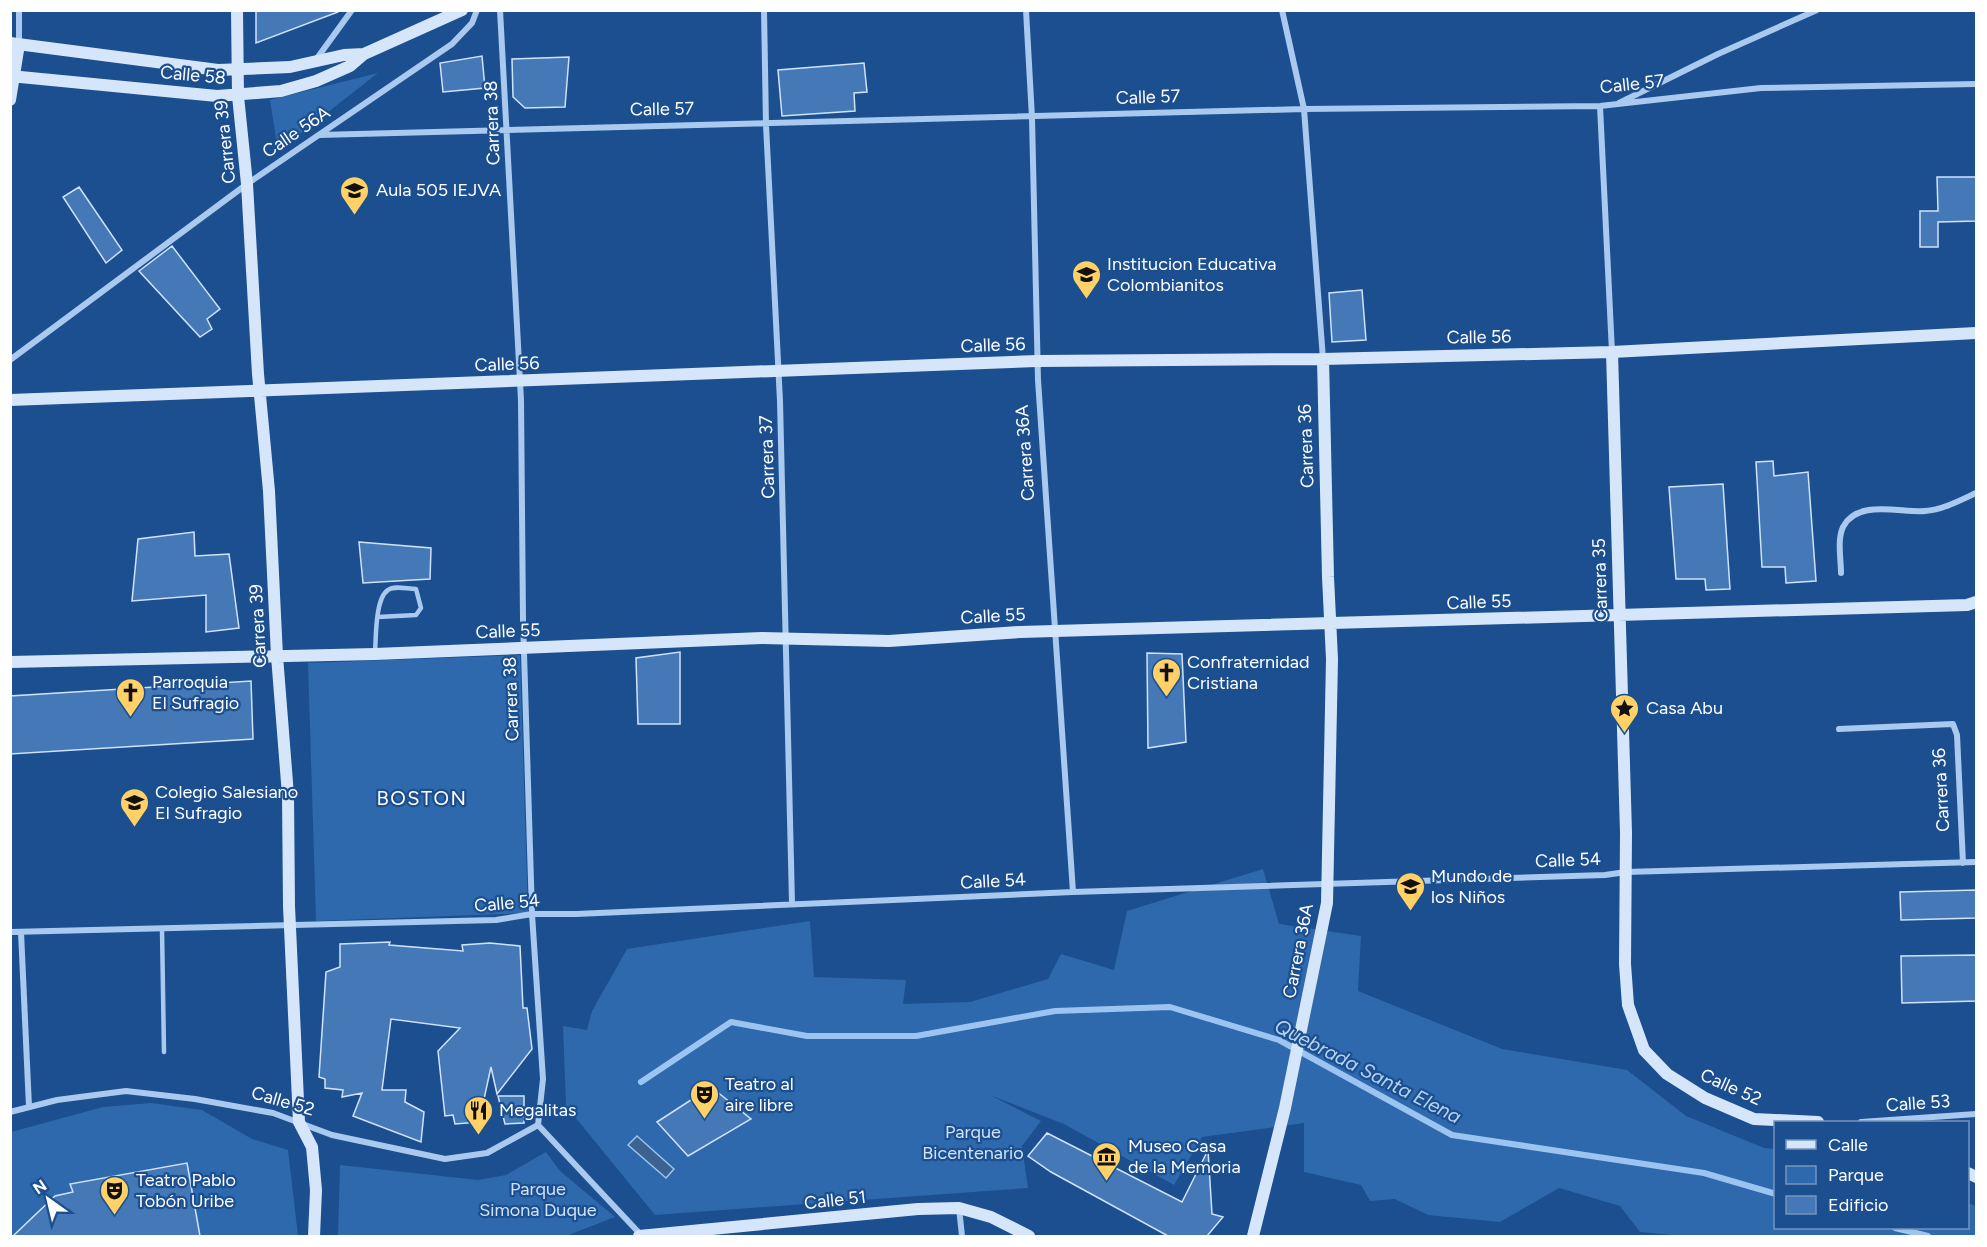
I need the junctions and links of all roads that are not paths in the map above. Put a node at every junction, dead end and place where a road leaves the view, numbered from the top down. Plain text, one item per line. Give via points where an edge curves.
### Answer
1 (19, 10) edge
2 (237, 10) edge
3 (352, 10) edge
4 (462, 10) edge
5 (477, 10) edge
6 (500, 10) edge
7 (764, 10) edge
8 (1026, 10) edge
9 (1282, 10) edge
10 (1817, 10) edge
11 (15, 44) edge
12 (364, 54) junction
13 (314, 62) junction
14 (237, 69) junction
15 (13, 76) edge
16 (1977, 84) edge
17 (238, 96) junction
18 (10, 100) edge
19 (1615, 105) junction
20 (1599, 106) junction
21 (1304, 109) junction
22 (1032, 118) junction
23 (766, 125) junction
24 (506, 130) junction
25 (319, 135) junction
26 (247, 184) junction
27 (1977, 333) edge
28 (1612, 352) junction
29 (1323, 359) junction
30 (10, 360) edge
31 (1037, 361) junction
32 (779, 370) junction
33 (520, 382) junction
34 (259, 389) junction
35 (10, 400) edge
36 (1977, 493) edge
37 (1841, 573) dead end
38 (1977, 602) edge
39 (1619, 613) junction
40 (378, 617) junction
41 (1331, 624) junction
42 (1054, 631) junction
43 (787, 638) junction
44 (525, 649) junction
45 (375, 654) junction
46 (277, 656) junction
47 (10, 662) edge
48 (1839, 729) dead end
49 (1977, 862) edge
50 (1963, 863) junction
51 (1626, 872) junction
52 (1328, 883) junction
53 (1073, 892) junction
54 (792, 903) junction
55 (532, 914) junction
56 (290, 926) junction
57 (162, 929) junction
58 (21, 932) junction
59 (10, 933) edge
60 (1644, 1050) joint
61 (164, 1052) dead end
62 (29, 1107) junction
63 (10, 1112) edge
64 (1977, 1114) edge
65 (1797, 1121) edge
66 (1876, 1121) edge
67 (299, 1122) junction
68 (538, 1125) junction
69 (959, 1208) junction
70 (314, 1236) edge
71 (641, 1236) edge
72 (962, 1236) edge
73 (1029, 1236) edge
74 (1253, 1236) edge

1 - 11 street
2 - 14 street, Carrera 39
3 - 13 street
4 - 12 street, Calle 58
5 - 25 street, Calle 56A via 452,44
6 - 24 street, Carrera 38
7 - 23 street, Carrera 37
8 - 22 street, Carrera 36A
9 - 21 street, Carrera 36
10 - 19 street
11 - 14 street, Calle 58 via 218,70
11 - 15 street
12 - 13 street, Calle 58
12 - 17 street, Calle 58 via 350,66 316,81 281,91
13 - 14 street, Calle 58
14 - 17 street, Carrera 39
15 - 17 street, Calle 58
15 - 18 street
16 - 19 street, Calle 57 via 1761,88
17 - 26 street, Carrera 39
19 - 20 street, Calle 57
20 - 21 street, Calle 57
20 - 28 street, Carrera 35
21 - 22 street, Calle 57
21 - 29 street, Carrera 36
22 - 23 street, Calle 57
22 - 31 street, Carrera 36A
23 - 24 street, Calle 57
23 - 32 street, Carrera 37
24 - 25 street, Calle 57
24 - 33 street, Carrera 38
25 - 26 street, Calle 56A
26 - 30 street, Calle 56A
26 - 34 street, Carrera 39
27 - 28 street, Calle 56
28 - 29 street, Calle 56
28 - 39 street, Carrera 35
29 - 31 street, Calle 56
29 - 41 street, Carrera 36
31 - 32 street, Calle 56
31 - 42 street, Carrera 36A
32 - 33 street, Calle 56
32 - 43 street, Carrera 37
33 - 34 street, Calle 56
33 - 44 street, Carrera 38
34 - 35 street, Calle 56
34 - 46 street, Carrera 39 via 269,491
36 - 37 street via 1926,511 1859,513 1843,527
38 - 39 street, Calle 55
39 - 41 street, Calle 55
39 - 51 street, Carrera 35
40 - 40 lane via 381,597 387,590 416,589 421,608 416,615
40 - 45 lane
41 - 42 street, Calle 55
41 - 52 street, Carrera 36
42 - 43 street, Calle 55 via 889,641
42 - 53 street, Carrera 36A
43 - 44 street, Calle 55
43 - 54 street, Carrera 37
44 - 45 street, Calle 55
44 - 55 street, Carrera 38
45 - 46 street, Calle 55
46 - 47 street, Calle 55
46 - 56 street, Carrera 39 via 288,795
48 - 50 street, Carrera 36 via 1953,724 1957,735
49 - 50 street, Calle 54
50 - 51 street, Calle 54
51 - 52 street, Calle 54
51 - 60 street, Carrera 35 via 1628,1005
52 - 53 street, Calle 54
52 - 74 street, Carrera 36A via 1323,930
53 - 54 street, Calle 54
54 - 55 street, Calle 54
55 - 56 street, Calle 54 via 496,921
55 - 68 street, Carrera 38 via 543,1079
56 - 57 street, Calle 54
56 - 67 street, Carrera 39
57 - 58 street, Calle 54
57 - 61 lane
58 - 59 street, Calle 54
58 - 62 street
60 - 65 street, Calle 52 via 1667,1074 1705,1098 1754,1119
62 - 63 street, Calle 52
62 - 67 street, Calle 52 via 126,1092 195,1099 273,1113
64 - 66 street, Calle 53
67 - 68 street, Calle 52 via 332,1135 445,1159 487,1153
67 - 70 street, Carrera 39 via 312,1147 316,1190
68 - 71 street
69 - 71 street, Calle 51
69 - 72 street
69 - 73 street, Calle 51 via 991,1216

